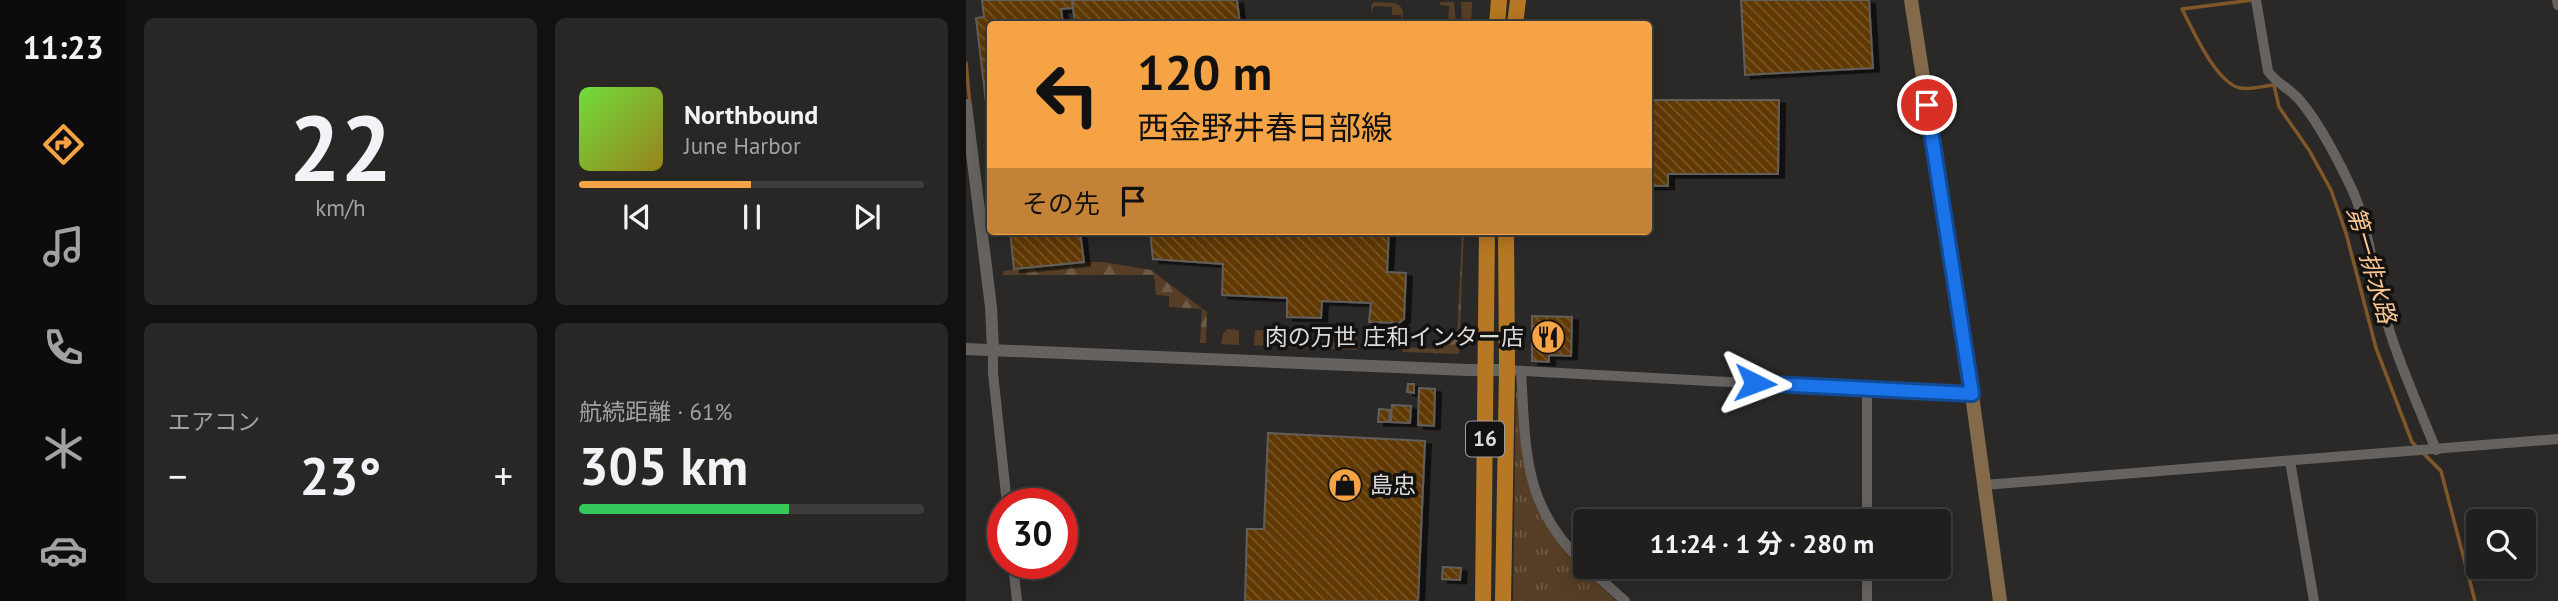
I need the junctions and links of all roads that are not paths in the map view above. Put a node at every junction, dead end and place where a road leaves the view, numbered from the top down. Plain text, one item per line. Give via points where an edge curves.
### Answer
1 (1499, 0) edge
2 (1517, 0) edge
3 (1911, 0) edge
4 (2256, 0) edge
5 (1497, 21) edge
6 (1515, 21) edge
7 (966, 105) edge
8 (1487, 235) edge
9 (1506, 235) edge
10 (966, 349) edge
11 (993, 349) junction
12 (1485, 369) junction
13 (1514, 370) junction
14 (1867, 390) junction
15 (1972, 394) junction
16 (2558, 439) edge
17 (2436, 450) junction
18 (2290, 461) junction
19 (1984, 485) junction
20 (1005, 488) edge
21 (1867, 509) edge
22 (1573, 554) edge
23 (1015, 579) edge
24 (1600, 579) edge
25 (1867, 579) edge
26 (1017, 601) edge
27 (1483, 601) edge
28 (1503, 601) edge
29 (1625, 601) edge
30 (1867, 601) edge
31 (2000, 601) edge
32 (2314, 601) edge

1 - 5 highway
2 - 6 highway
3 - 15 main road
4 - 17 street via 2268,71 2305,106 2350,183 2395,347
7 - 11 street
8 - 12 highway, 16
9 - 13 highway, 16
10 - 11 street
11 - 12 street
11 - 20 street
12 - 13 street
12 - 27 highway, 16
13 - 14 street
13 - 22 street via 1536,498
13 - 28 highway, 16
14 - 15 street
14 - 21 street
15 - 19 main road
16 - 17 street
17 - 18 street
18 - 19 street
18 - 32 street
19 - 31 main road
23 - 26 street
24 - 29 street
25 - 30 street

